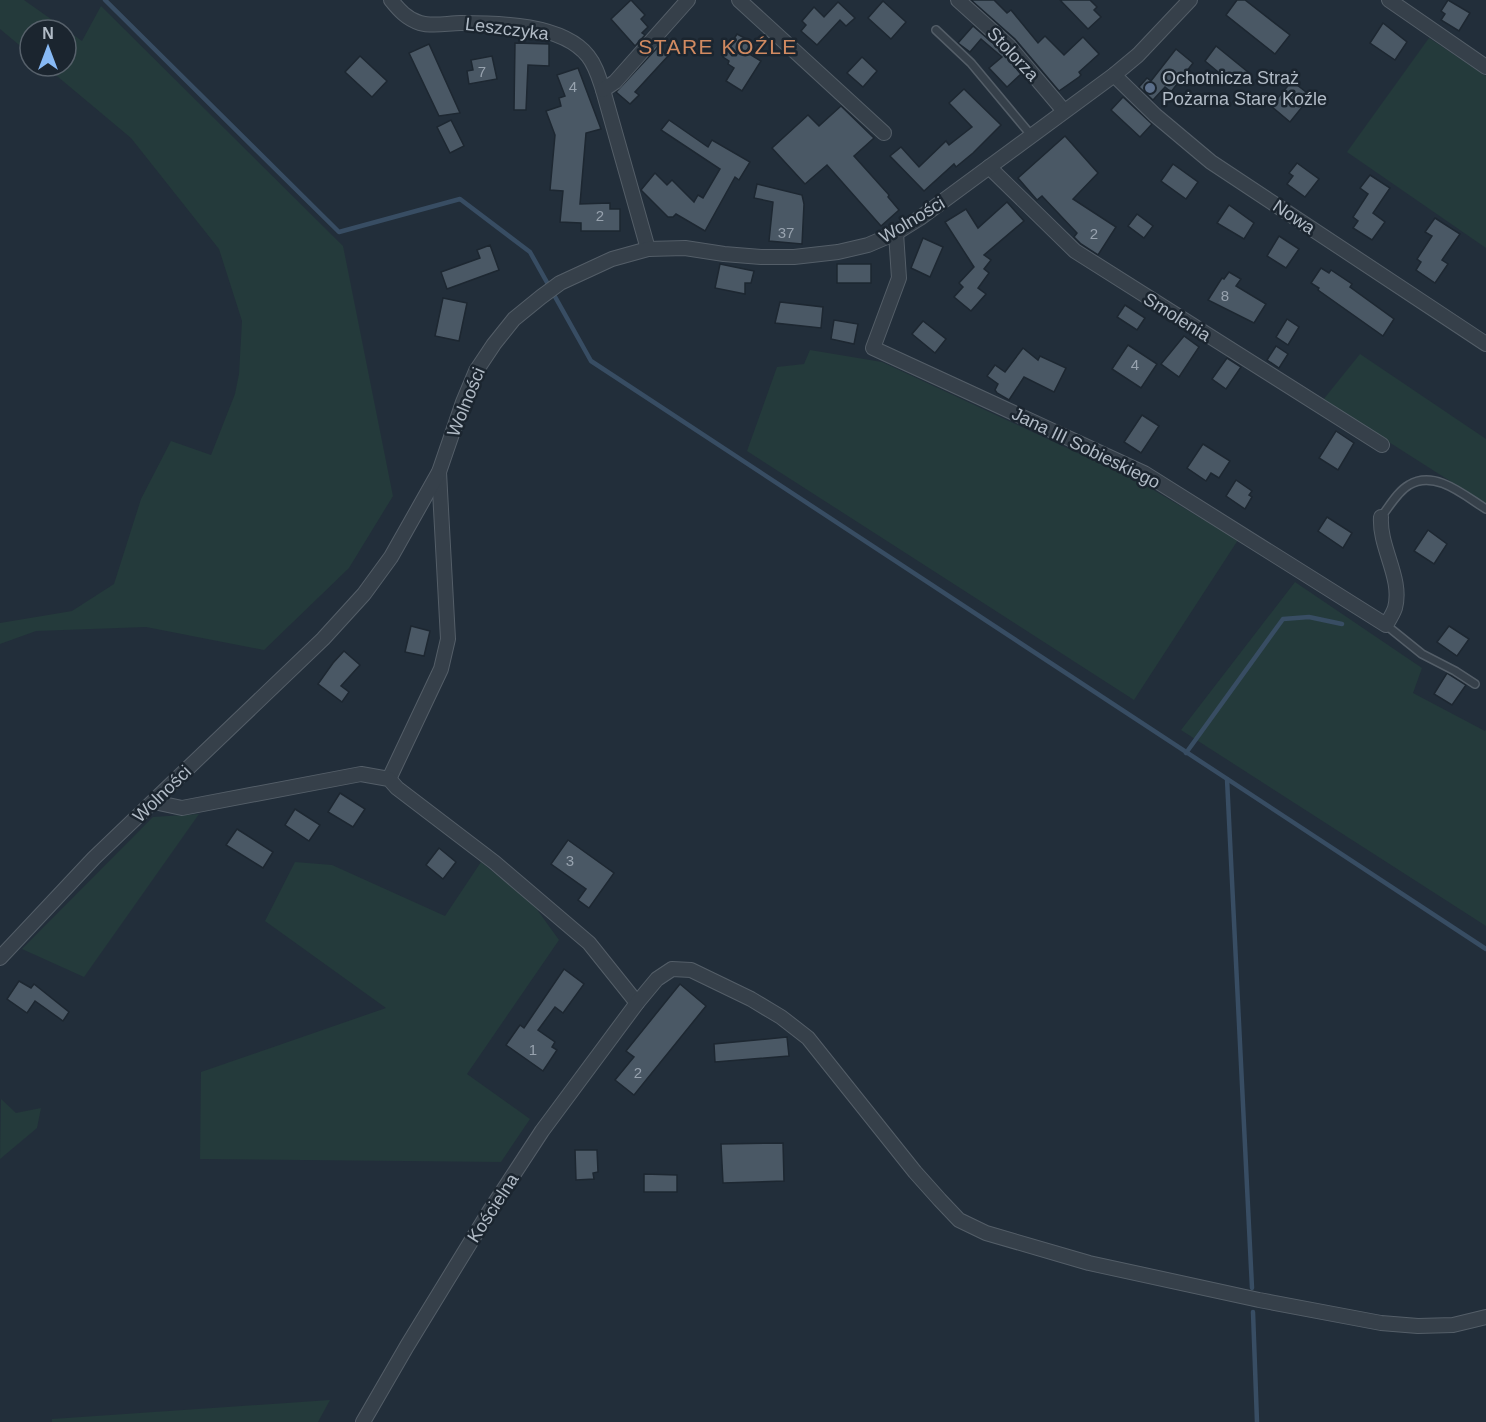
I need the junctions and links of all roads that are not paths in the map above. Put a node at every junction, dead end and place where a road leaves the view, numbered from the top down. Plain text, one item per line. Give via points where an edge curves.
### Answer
1 (391, 0) edge
2 (688, 0) edge
3 (739, 0) edge
4 (958, 0) edge
5 (1190, 0) edge
6 (1389, 0) edge
7 (936, 30) dead end
8 (1486, 67) edge
9 (1114, 75) junction
10 (603, 90) junction
11 (1064, 111) junction
12 (884, 133) dead end
13 (1031, 135) junction
14 (989, 167) junction
15 (896, 233) junction
16 (648, 249) junction
17 (1486, 344) edge
18 (1382, 445) dead end
19 (439, 472) junction
20 (1486, 509) edge
21 (1381, 517) joint
22 (1386, 625) junction
23 (1475, 684) dead end
24 (388, 778) junction
25 (154, 802) junction
26 (0, 958) edge
27 (637, 1003) junction
28 (1486, 1317) edge
29 (363, 1422) edge

1 - 10 street, Leszczyka via 408,18 420,23 494,23 557,34 588,55
2 - 10 street via 615,82
3 - 12 street
4 - 11 street, Stolorza via 1009,46
5 - 9 street, Wolności
6 - 8 street
7 - 13 lane via 971,63
9 - 11 street, Wolności
9 - 17 street, Nowa via 1211,162
10 - 16 street, Leszczyka
11 - 13 street, Wolności
13 - 14 street, Wolności
14 - 15 street, Wolności
14 - 18 street, Smolenia via 1075,251
15 - 16 street, Wolności via 868,245 794,257 724,255 685,248
15 - 22 street, Jana III Sobieskiego via 899,278 873,348 1144,473
16 - 19 street, Wolności via 612,259 560,283 514,319 476,370
19 - 24 street via 448,639 441,669
19 - 25 street, Wolności via 391,557 364,594 323,639
20 - 21 lane via 1443,482 1423,480 1408,485
21 - 22 street via 1380,530 1395,579 1395,607
22 - 23 lane via 1422,654
24 - 25 street via 361,774 182,808
24 - 27 street via 589,943
25 - 26 street, Wolności via 94,858
27 - 28 street, Kościelna via 657,979 672,969 691,970 781,1017 808,1038 940,1200 959,1220 986,1233 1089,1263 1381,1323 1453,1325
27 - 29 street, Kościelna via 542,1131

